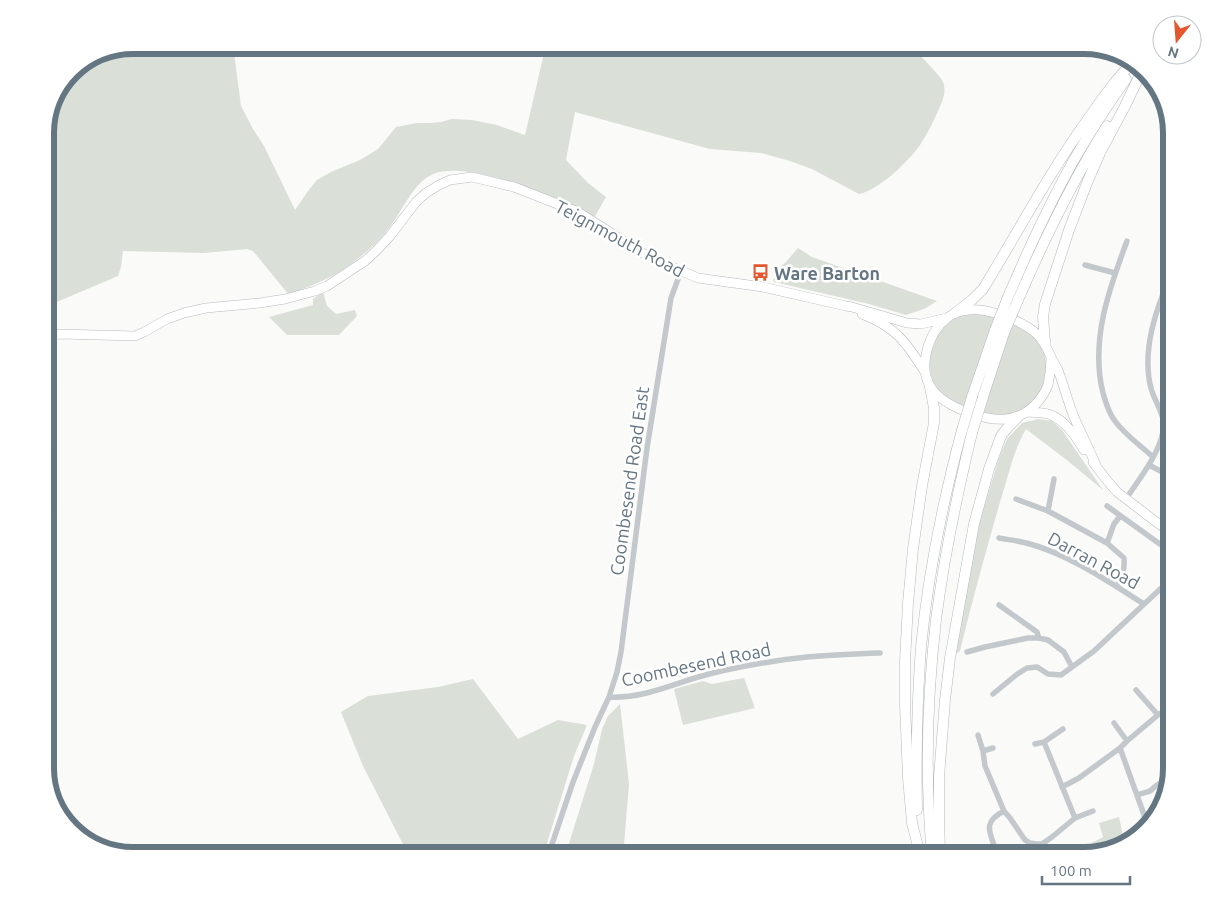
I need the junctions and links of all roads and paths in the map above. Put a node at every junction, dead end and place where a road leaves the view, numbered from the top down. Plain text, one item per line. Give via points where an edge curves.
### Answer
1 (1128, 68) edge
2 (1130, 69) edge
3 (1139, 77) edge
4 (1140, 77) edge
5 (1127, 241) dead end
6 (1085, 265) dead end
7 (681, 271) junction
8 (1115, 273) junction
9 (1163, 293) edge
10 (1013, 299) junction
11 (846, 306) junction
12 (951, 316) junction
13 (999, 331) junction
14 (54, 334) edge
15 (1045, 342) junction
16 (1051, 358) junction
17 (925, 372) junction
18 (930, 387) junction
19 (1028, 412) junction
20 (1018, 417) junction
21 (1163, 421) edge
22 (967, 431) junction
23 (1163, 432) edge
24 (1153, 457) junction
25 (1096, 465) junction
26 (1149, 465) junction
27 (1163, 472) edge
28 (1054, 479) dead end
29 (1016, 499) dead end
30 (1126, 499) junction
31 (1107, 506) dead end
32 (1048, 511) junction
33 (1120, 516) junction
34 (1163, 527) edge
35 (1000, 538) dead end
36 (1107, 543) junction
37 (1163, 546) edge
38 (1163, 586) edge
39 (1117, 587) junction
40 (1144, 604) junction
41 (999, 605) dead end
42 (1039, 638) junction
43 (967, 652) dead end
44 (880, 653) dead end
45 (1072, 667) junction
46 (1136, 690) dead end
47 (994, 694) dead end
48 (609, 697) junction
49 (1163, 712) edge
50 (1158, 715) junction
51 (1114, 723) dead end
52 (1063, 729) dead end
53 (978, 735) dead end
54 (1127, 741) junction
55 (1044, 742) junction
56 (1035, 744) dead end
57 (993, 748) dead end
58 (1120, 748) junction
59 (983, 751) junction
60 (1162, 781) edge
61 (1062, 787) junction
62 (1138, 794) junction
63 (1093, 811) dead end
64 (1004, 812) junction
65 (1075, 818) junction
66 (1145, 818) edge
67 (551, 847) edge
68 (918, 847) edge
69 (919, 847) edge
70 (931, 847) edge
71 (940, 847) edge
72 (995, 847) edge

1 - 12 highway via 1059,162 983,289
2 - 10 highway via 1061,185 1031,246
3 - 10 highway via 1078,175
4 - 15 highway via 1100,153 1069,230 1045,304
5 - 8 street
6 - 8 street
7 - 11 main road, Teignmouth Road via 698,278 763,287
7 - 14 main road, Teignmouth Road via 649,256 578,212 514,187 472,177 450,180 426,192 365,261 321,288 285,299 184,313 135,336
7 - 48 street, Coombesend Road East via 671,298 647,448 621,652
8 - 24 street via 1099,342 1101,383 1107,408 1115,421
9 - 21 street via 1152,327 1148,369
10 - 13 highway, bridge
11 - 12 main road, Teignmouth Road via 915,324
11 - 17 main road, Teignmouth Road via 891,329 906,343
12 - 15 main road via 969,310 987,310 1024,324
12 - 17 main road via 930,340
13 - 22 highway, bridge via 983,397
13 - 22 highway, bridge via 972,396
15 - 16 main road
16 - 19 main road via 1046,391
16 - 25 main road
17 - 18 main road
18 - 20 main road via 962,411 990,419
18 - 68 highway via 934,423 914,540 905,662 908,770 912,823
19 - 20 main road
19 - 25 main road via 1058,418
20 - 71 highway via 1001,436 990,469 974,524 953,639 941,743
22 - 69 highway via 950,475 941,516 921,647 916,762
22 - 70 highway via 934,646 928,763
23 - 24 street
24 - 26 street
25 - 30 main road
26 - 27 street
26 - 30 street
28 - 32 street
29 - 32 street
30 - 34 main road
31 - 33 street
32 - 36 street
33 - 36 street
33 - 37 street
35 - 39 street, Darran Road via 1031,544 1063,556
36 - 39 street via 1124,558 1124,574
38 - 40 street
39 - 40 street, Darran Road
40 - 45 street
41 - 42 street via 1037,632
42 - 43 street
42 - 45 street via 1048,640 1064,652
44 - 48 street, Coombesend Road via 807,657 748,666 704,675 657,691
45 - 47 street via 1061,675 1048,674 1037,667 1027,668
46 - 50 street
48 - 67 street, Coombesend Road East via 573,782
49 - 50 street
50 - 54 street
51 - 54 street
52 - 55 street
53 - 59 street
54 - 58 street
55 - 56 street
55 - 61 street
57 - 59 street
58 - 61 street
58 - 62 street
59 - 64 street via 985,766
60 - 62 street via 1149,791
61 - 65 street
62 - 66 street
63 - 65 street
64 - 65 street via 1025,840 1036,844 1046,842
64 - 72 street via 992,821 989,832

